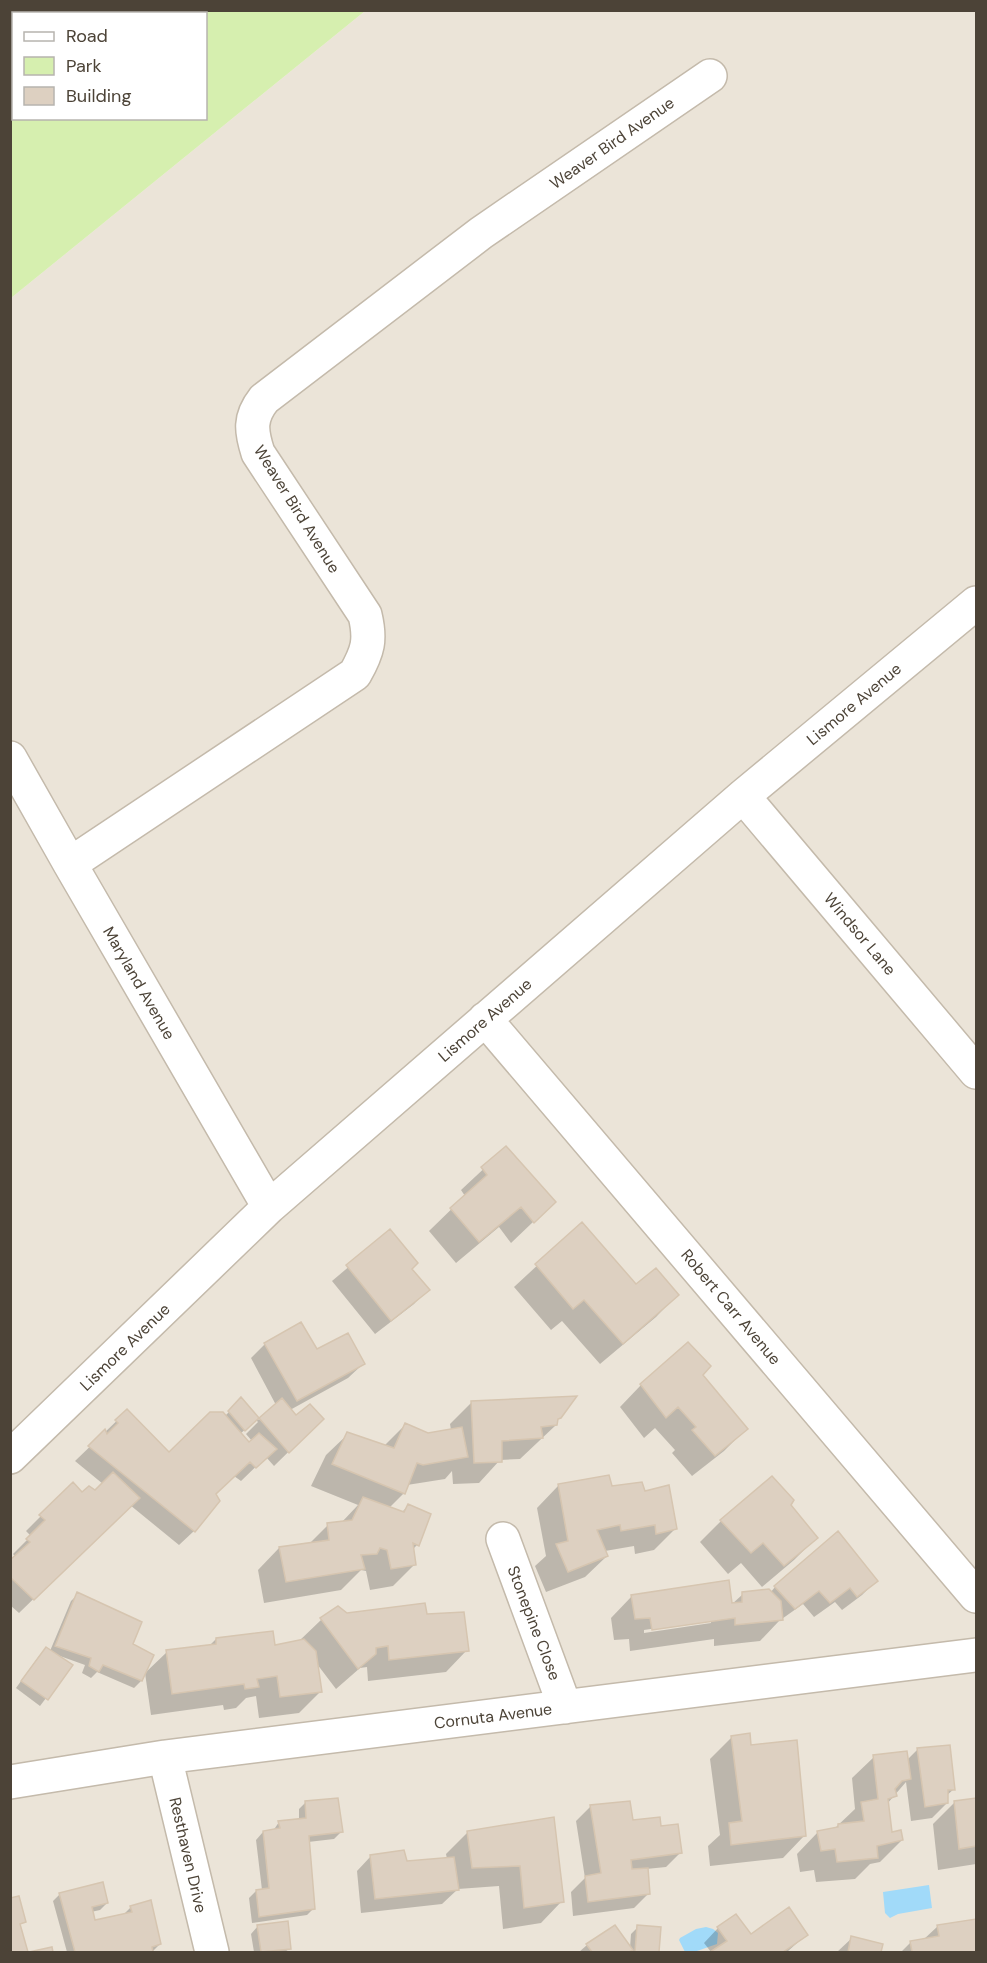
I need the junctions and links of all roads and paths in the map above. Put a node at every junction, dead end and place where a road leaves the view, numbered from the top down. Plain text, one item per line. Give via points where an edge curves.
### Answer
1 (710, 76) dead end
2 (976, 603) edge
3 (10, 758) edge
4 (743, 796) junction
5 (70, 864) junction
6 (485, 1019) junction
7 (976, 1072) edge
8 (269, 1207) junction
9 (10, 1457) edge
10 (503, 1539) dead end
11 (976, 1596) edge
12 (976, 1655) edge
13 (566, 1707) junction
14 (165, 1757) junction
15 (10, 1782) edge
16 (212, 1953) edge

1 - 5 street, Weaver Bird Avenue via 482,233 264,399 255,411 252,434 258,453 365,615 369,632 367,653 355,674
2 - 4 street, Lismore Avenue
3 - 5 street, Maryland Avenue
4 - 6 street, Lismore Avenue
4 - 7 street, Windsor Lane
5 - 8 street, Maryland Avenue
6 - 8 street, Lismore Avenue
6 - 11 street, Robert Carr Avenue
8 - 9 street, Lismore Avenue
10 - 13 street, Stonepine Close
12 - 13 street, Cornuta Avenue
13 - 14 street, Cornuta Avenue
14 - 15 street, Cornuta Avenue
14 - 16 street, Resthaven Drive

